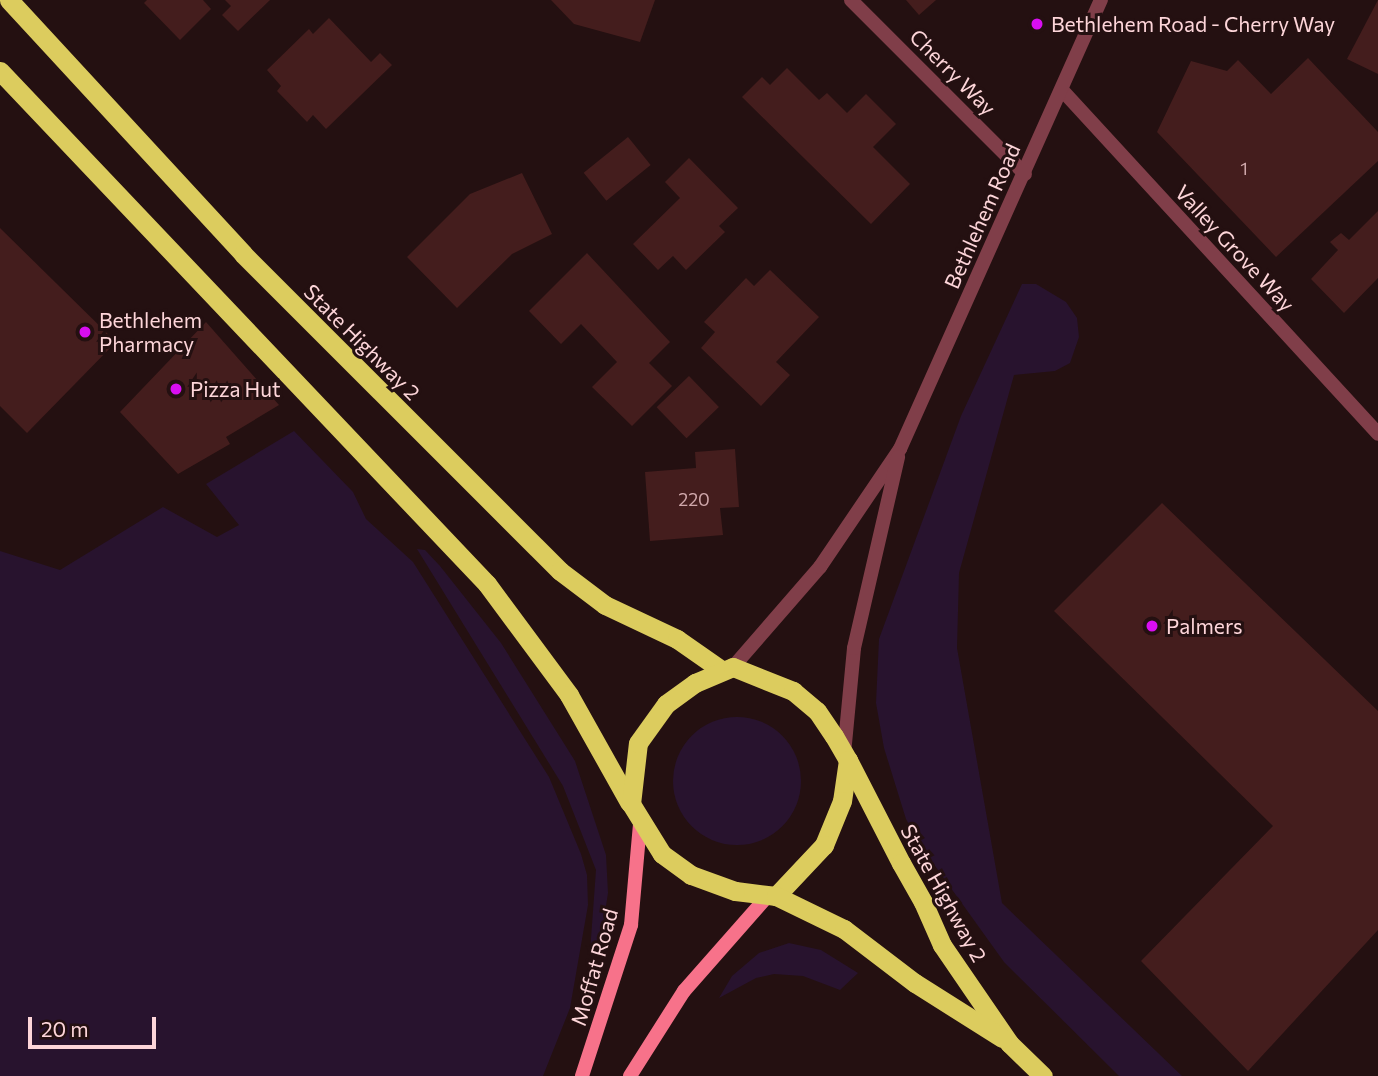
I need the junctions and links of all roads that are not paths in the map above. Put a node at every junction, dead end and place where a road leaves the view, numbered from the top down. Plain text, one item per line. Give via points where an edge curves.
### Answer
1 (9, 0) edge
2 (851, 0) edge
3 (1101, 0) edge
4 (0, 71) edge
5 (1062, 90) junction
6 (1025, 174) junction
7 (1378, 434) edge
8 (900, 449) junction
9 (727, 668) junction
10 (846, 757) junction
11 (631, 804) junction
12 (640, 825) junction
13 (771, 897) junction
14 (1009, 1043) junction
15 (582, 1076) edge
16 (630, 1076) edge
17 (1043, 1076) edge

1 - 9 highway, State Highway 2 via 243,254 560,571 605,605
2 - 6 street, Cherry Way
3 - 5 street, Bethlehem Road
4 - 11 highway via 487,584 569,695
5 - 6 street, Bethlehem Road
5 - 7 street, Valley Grove Way
6 - 8 street, Bethlehem Road
8 - 9 street, Bethlehem Road via 820,567
8 - 10 street, Bethlehem Road via 854,648
9 - 10 highway via 793,691 817,710
9 - 11 highway via 666,704 646,728 635,758
10 - 13 highway via 842,802 824,845
10 - 14 highway, State Highway 2 via 942,945
11 - 12 highway
12 - 13 highway via 662,854 691,875
12 - 15 main road, Moffat Road via 631,925
13 - 14 highway, State Highway 2 via 844,929 915,983
13 - 16 main road via 684,991
14 - 17 highway, State Highway 2

